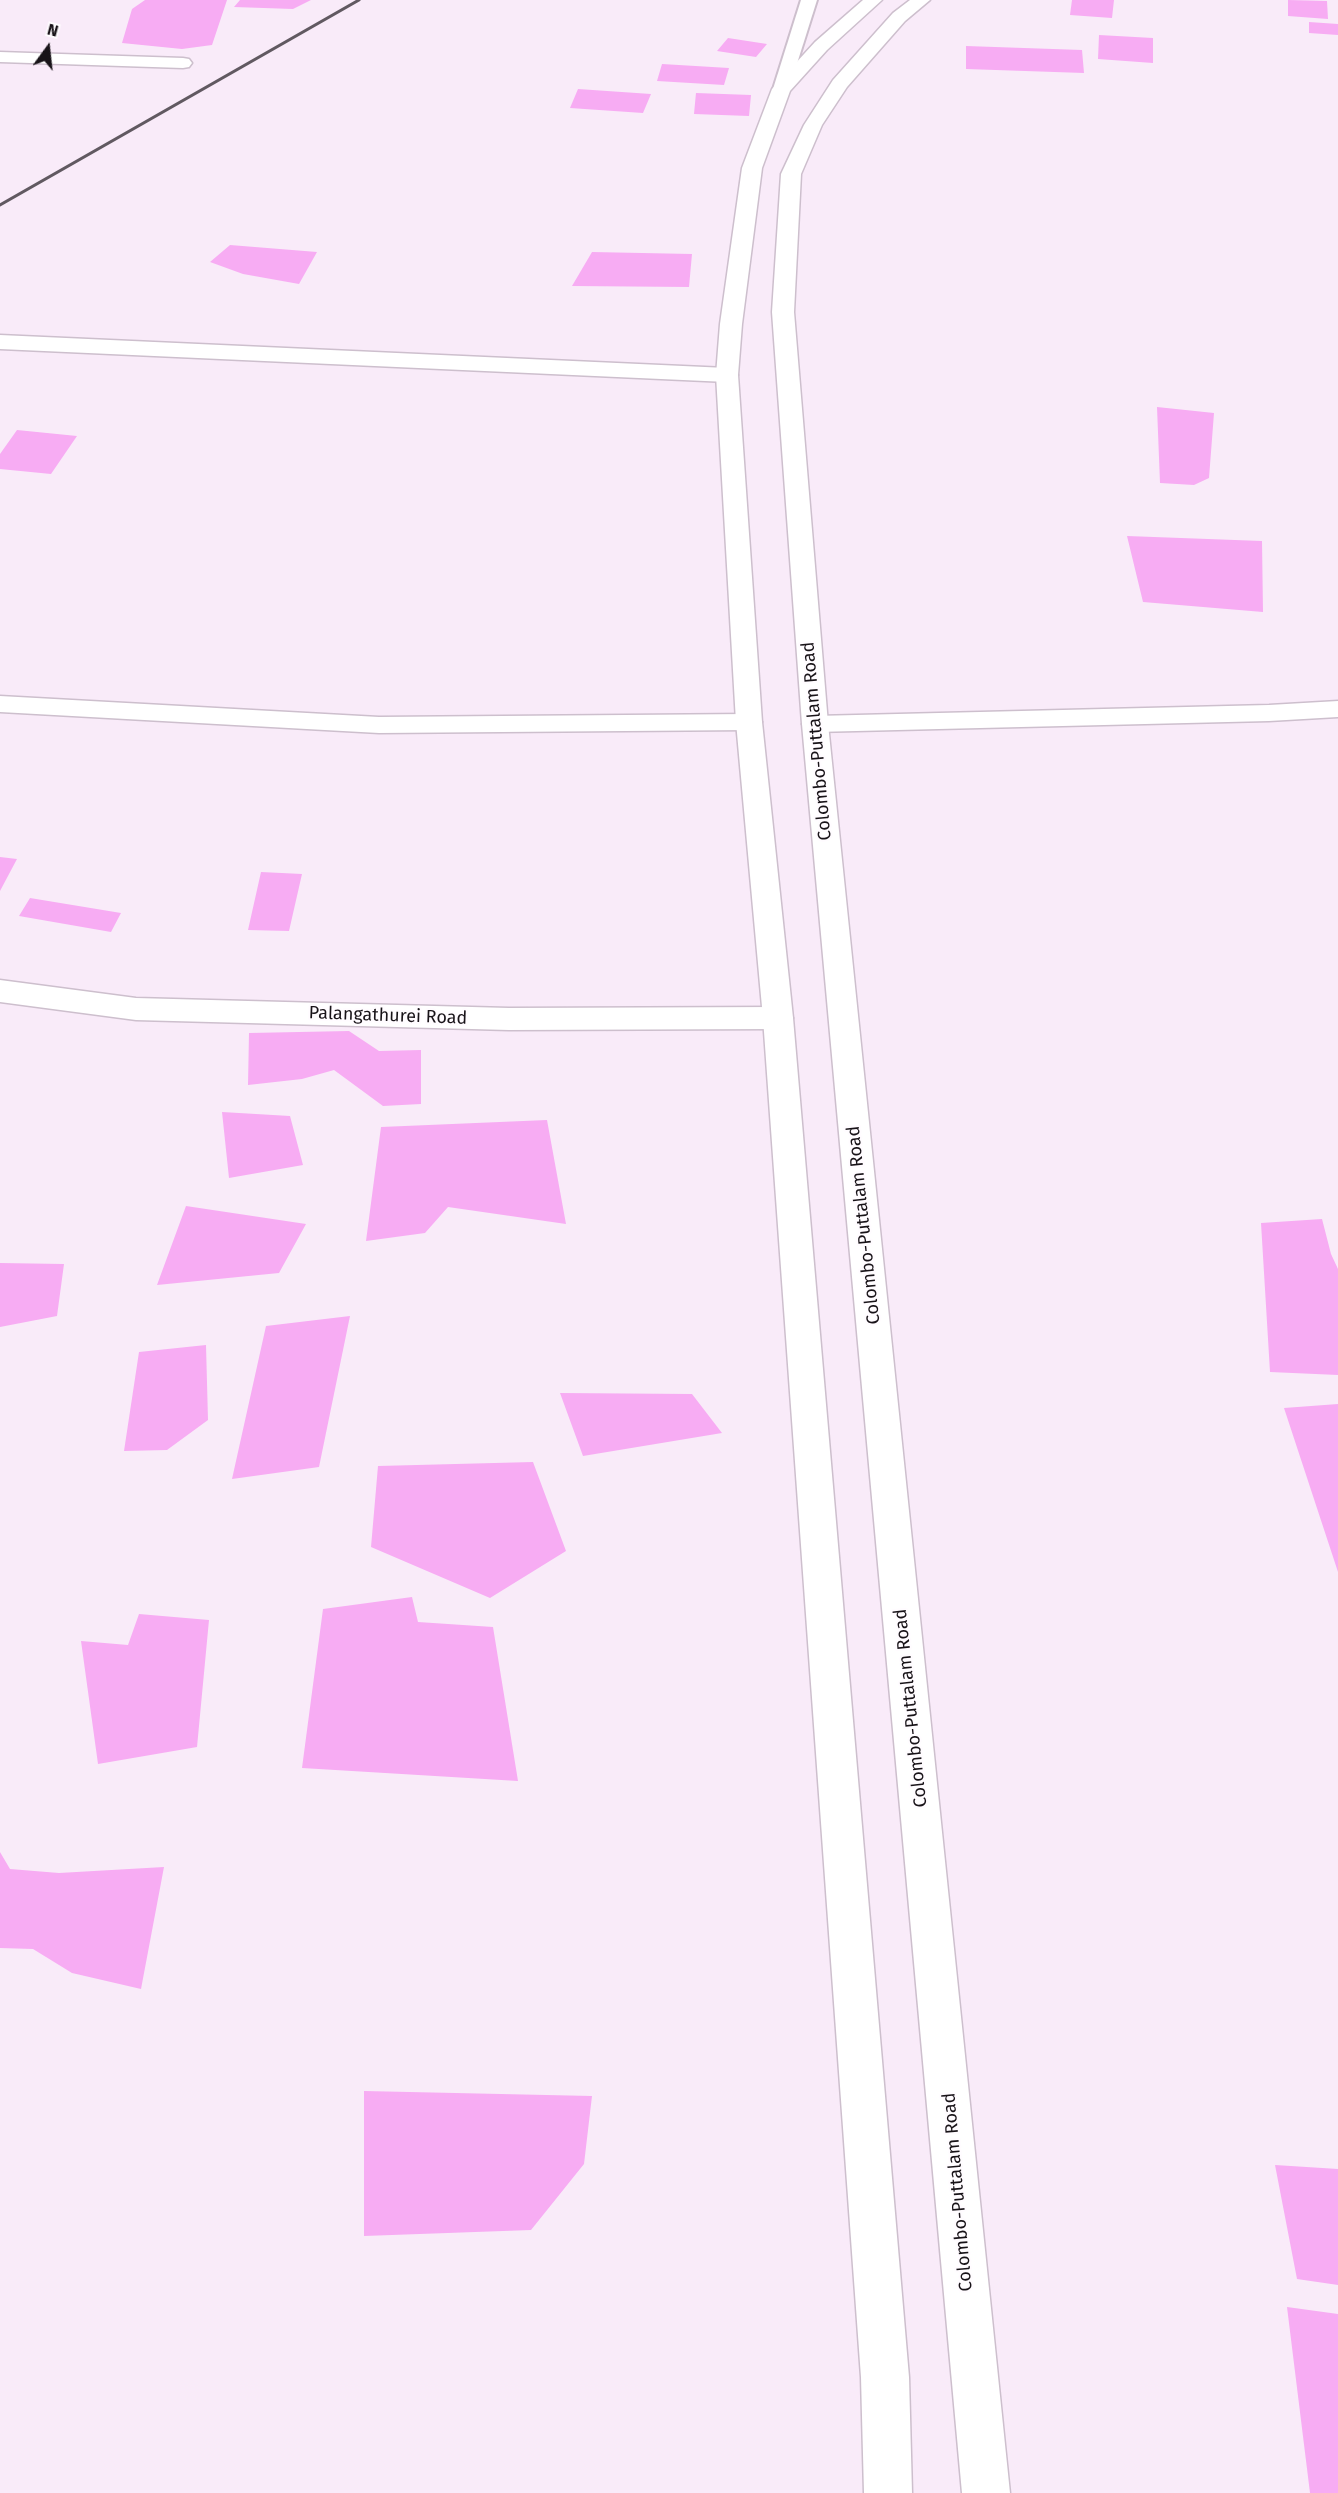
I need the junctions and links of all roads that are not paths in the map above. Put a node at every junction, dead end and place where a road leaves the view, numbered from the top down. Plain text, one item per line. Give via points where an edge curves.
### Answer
1 (809, 0) edge
2 (873, 0) edge
3 (921, 0) edge
4 (0, 57) edge
5 (183, 63) dead end
6 (781, 89) junction
7 (0, 342) edge
8 (727, 375) junction
9 (0, 705) edge
10 (1338, 709) edge
11 (749, 722) junction
12 (815, 724) junction
13 (0, 991) edge
14 (778, 1018) junction
15 (888, 2493) edge
16 (986, 2493) edge

1 - 6 lane
2 - 6 main road via 834,33
3 - 12 main road, Colombo-Puttalam Road via 899,17 840,84 813,125 792,174 783,312
4 - 5 main road
6 - 8 main road via 752,168
7 - 8 main road
8 - 11 main road
9 - 11 main road via 379,725
10 - 12 main road
11 - 14 main road
12 - 16 main road, Colombo-Puttalam Road
13 - 14 main road, Palangathurei Road via 148,1009 509,1019
14 - 15 main road via 885,2378

